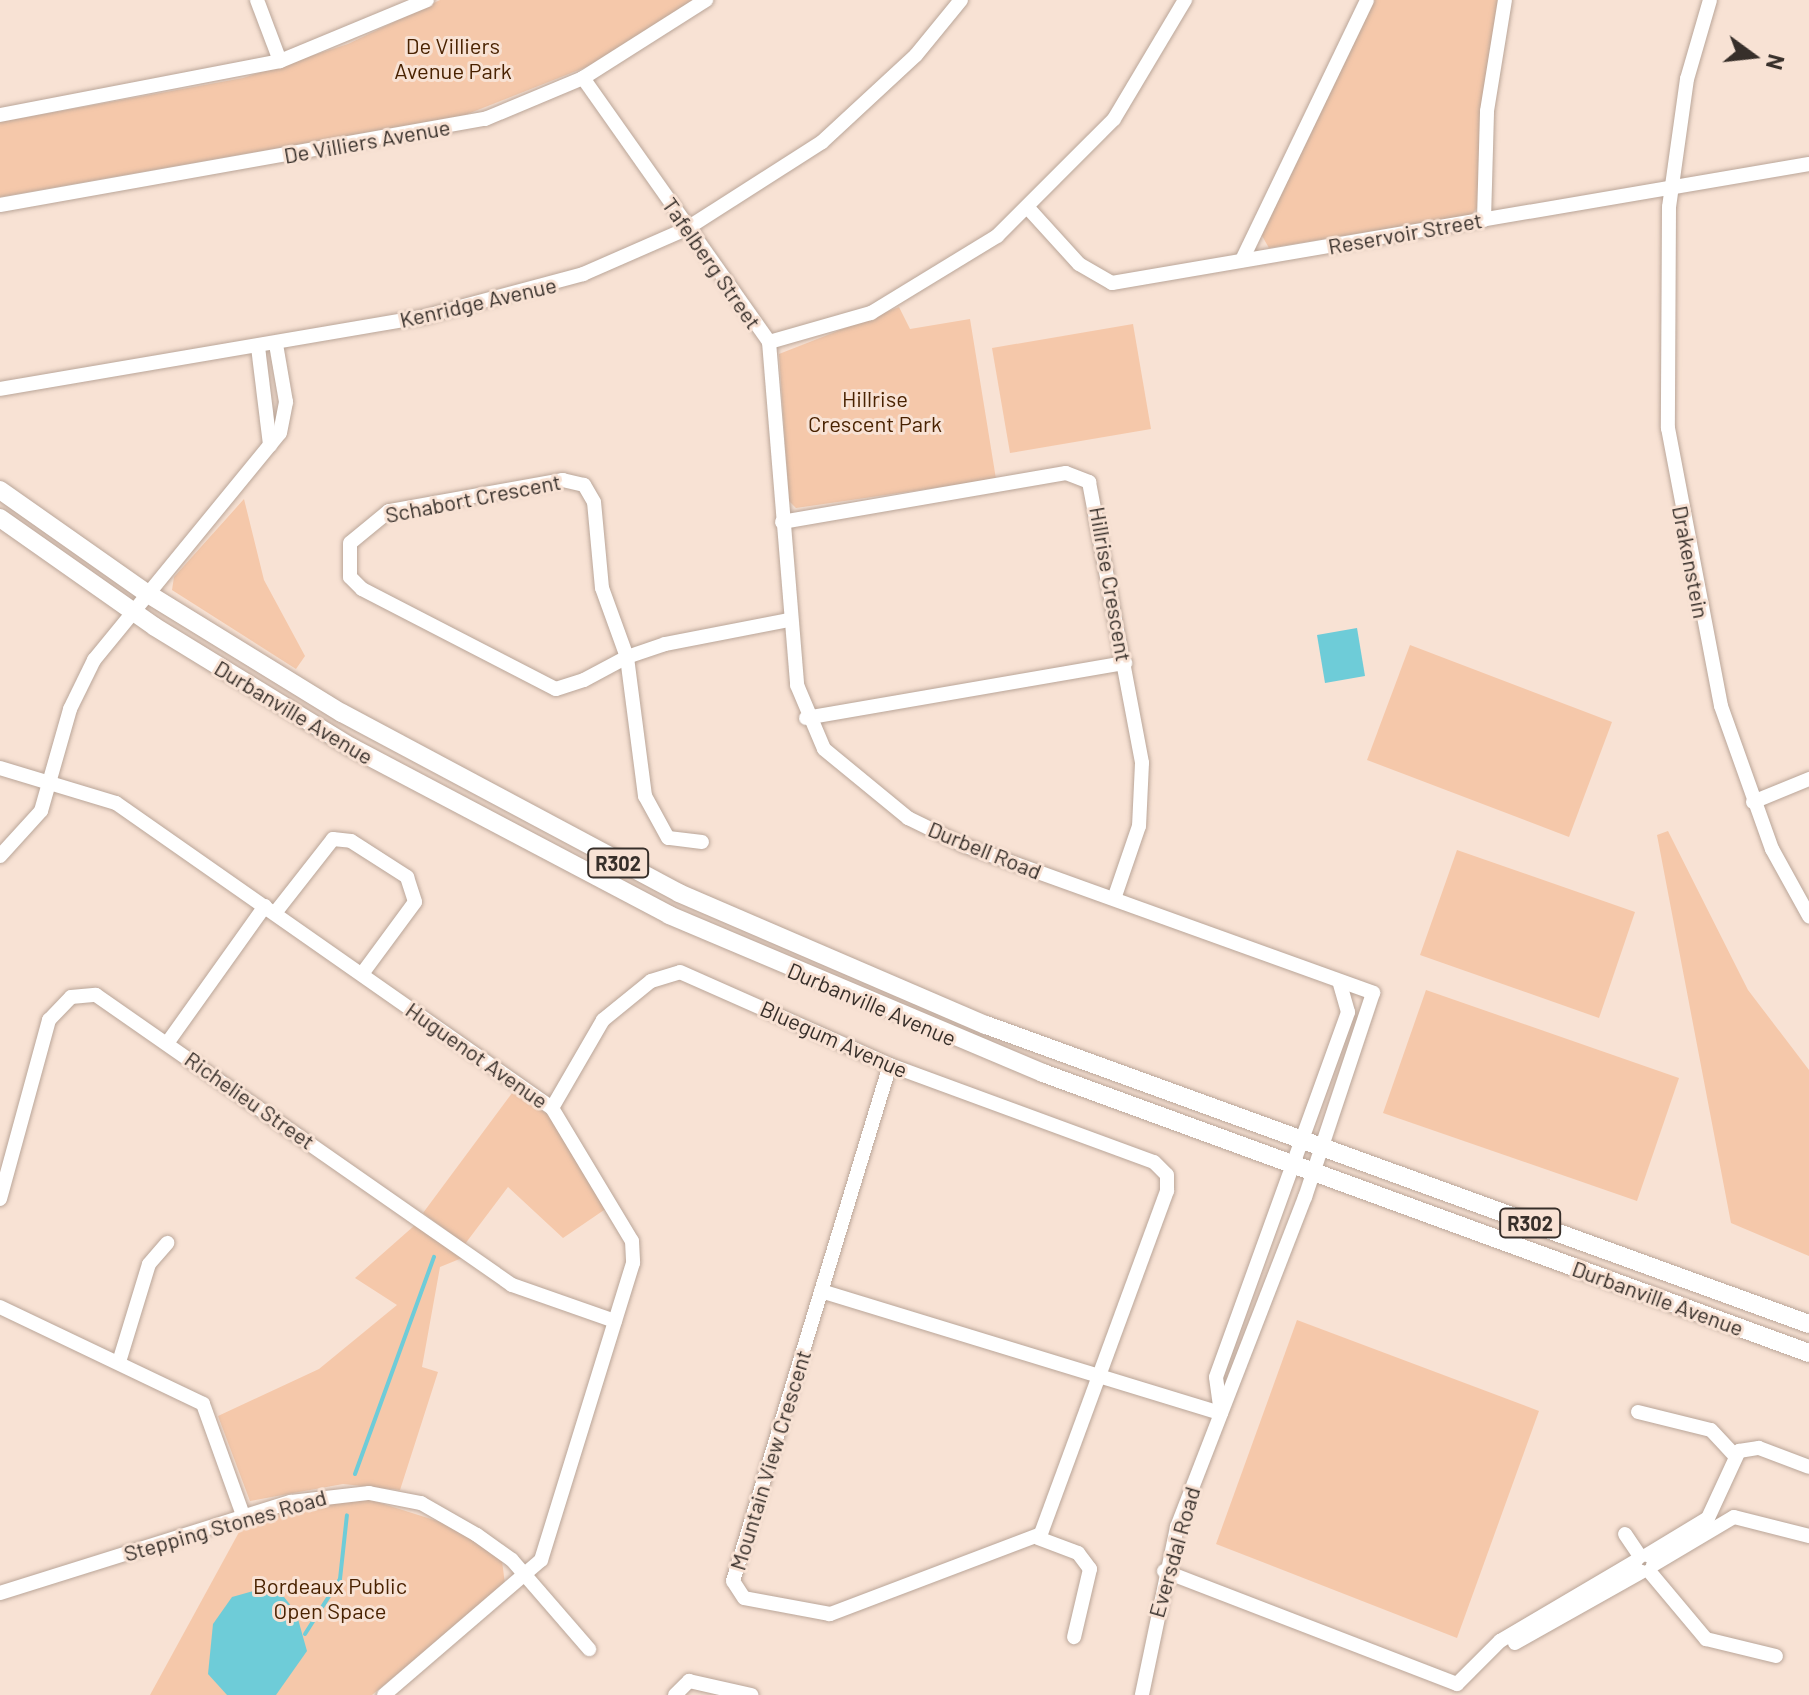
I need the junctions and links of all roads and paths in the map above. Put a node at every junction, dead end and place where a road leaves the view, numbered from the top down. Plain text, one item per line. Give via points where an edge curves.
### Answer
1 (257, 0) edge
2 (427, 0) edge
3 (706, 0) edge
4 (961, 0) edge
5 (1185, 0) edge
6 (1366, 0) edge
7 (1505, 0) edge
8 (1710, 0) edge
9 (280, 61) junction
10 (583, 78) junction
11 (0, 115) edge
12 (1809, 164) edge
13 (1673, 188) junction
14 (0, 205) edge
15 (1029, 209) junction
16 (1484, 220) junction
17 (686, 229) junction
18 (1242, 260) junction
19 (769, 342) junction
20 (276, 344) junction
21 (258, 347) junction
22 (0, 389) edge
23 (269, 449) junction
24 (0, 490) edge
25 (0, 518) edge
26 (782, 522) junction
27 (145, 592) junction
28 (130, 611) junction
29 (788, 620) junction
30 (627, 657) junction
31 (1125, 663) junction
32 (806, 718) junction
33 (0, 768) edge
34 (1809, 779) edge
35 (50, 784) junction
36 (1753, 802) junction
37 (702, 842) dead end
38 (0, 856) edge
39 (1114, 899) junction
40 (270, 909) junction
41 (1809, 916) edge
42 (362, 974) junction
43 (1339, 981) junction
44 (168, 1042) junction
45 (890, 1065) junction
46 (552, 1108) junction
47 (1311, 1144) junction
48 (1294, 1164) junction
49 (1313, 1171) junction
50 (0, 1199) edge
51 (167, 1243) dead end
52 (821, 1291) junction
53 (0, 1307) edge
54 (615, 1321) junction
55 (1809, 1324) edge
56 (1809, 1353) edge
57 (119, 1362) junction
58 (1100, 1376) junction
59 (1638, 1412) dead end
60 (1221, 1413) junction
61 (1734, 1455) junction
62 (1809, 1467) edge
63 (243, 1515) junction
64 (1625, 1534) dead end
65 (1809, 1536) edge
66 (1038, 1538) junction
67 (1644, 1563) junction
68 (1164, 1571) junction
69 (526, 1577) junction
70 (0, 1593) edge
71 (1074, 1637) dead end
72 (589, 1649) dead end
73 (1776, 1656) dead end
74 (404, 1690) edge
75 (1459, 1690) edge
76 (384, 1695) edge
77 (675, 1695) edge
78 (751, 1695) edge
79 (1142, 1695) edge

1 - 9 street
2 - 9 street
3 - 10 street, De Villiers Avenue
4 - 17 street, Kenridge Avenue via 841,127
5 - 15 street, Tafelberg Street via 1114,119
6 - 18 street
7 - 16 street via 1487,111
8 - 13 street, Drakenstein via 1687,79
9 - 11 street
10 - 14 street, De Villiers Avenue via 465,124
10 - 17 street, Tafelberg Street
12 - 13 street, Reservoir Street
13 - 16 street, Reservoir Street
13 - 36 street, Drakenstein via 1664,285 1668,428 1721,706
15 - 18 street, Reservoir Street via 1079,264 1112,283
15 - 19 street, Tafelberg Street via 969,258 871,313
16 - 18 street, Reservoir Street
17 - 19 street, Tafelberg Street
17 - 20 street, Kenridge Avenue via 520,296
19 - 26 street, Durbell Road
20 - 21 street, Kenridge Avenue
20 - 23 street via 286,411
21 - 22 street, Kenridge Avenue
21 - 23 street
23 - 27 street
24 - 27 main road, Durbanville Avenue / R302
25 - 28 main road, Durbanville Avenue / R302
26 - 29 street, Durbell Road
26 - 31 street, Hillrise Crescent via 1066,473 1083,477 1097,500
27 - 28 street
27 - 47 main road, Durbanville Avenue / R302 via 387,740 679,893 973,1020
28 - 35 street via 76,694
28 - 48 main road, Durbanville Avenue / R302 via 413,783 669,915 921,1025
29 - 30 street, Schabort Crescent
29 - 32 street, Durbell Road
30 - 30 street, Schabort Crescent via 584,680 548,687 362,589 350,577 350,543 389,511 579,482 594,502 602,588
30 - 37 street, Schabort Crescent via 645,796 668,838
31 - 32 street
31 - 39 street, Hillrise Crescent via 1141,797
32 - 39 street, Durbell Road via 824,749 908,818
33 - 35 street, Huguenot Avenue
34 - 36 street
35 - 38 street via 32,827
35 - 40 street, Huguenot Avenue via 116,803
36 - 41 street, Drakenstein
39 - 43 street, Durbell Road
40 - 42 street, Huguenot Avenue
40 - 42 street via 333,839 351,841 407,877 415,902
40 - 44 street
42 - 46 street, Huguenot Avenue
43 - 47 street via 1348,1012
43 - 47 street, Durbell Road via 1373,993
44 - 50 street, Richelieu Street via 96,995 58,1006
44 - 54 street, Richelieu Street via 512,1285
45 - 46 street, Bluegum Avenue via 700,977 671,973 603,1020
45 - 52 street, Mountain View Crescent
45 - 58 street, Bluegum Avenue via 1154,1162 1167,1175
46 - 54 street, Huguenot Avenue via 632,1241
47 - 48 street, Eversdal Road
47 - 49 street, Eversdal Road
47 - 55 main road, Durbanville Avenue / R302
48 - 49 main road, Durbanville Avenue / R302
48 - 60 street, Eversdal Road via 1216,1377
49 - 56 main road, Durbanville Avenue / R302
49 - 60 street, Eversdal Road
51 - 57 street via 149,1264
52 - 58 street
52 - 66 street, Mountain View Crescent via 733,1581 736,1593 788,1611 830,1614
53 - 57 street
54 - 69 street, Huguenot Avenue via 545,1551
57 - 63 street via 207,1408
58 - 60 street
58 - 66 street
59 - 61 street via 1711,1430
60 - 68 street, Eversdal Road
61 - 62 street via 1759,1448
61 - 67 street via 1713,1506
63 - 69 street, Stepping Stones Road via 322,1494 386,1495 447,1515
63 - 70 street, Stepping Stones Road
64 - 67 street
65 - 67 street via 1748,1516 1715,1526
66 - 71 street via 1078,1553 1090,1569
67 - 73 street via 1706,1639
67 - 75 street via 1485,1654
68 - 75 street
68 - 79 street, Eversdal Road
69 - 72 street, Stepping Stones Road
69 - 74 street, Huguenot Avenue
74 - 76 street, Huguenot Avenue
77 - 78 street via 689,1681

